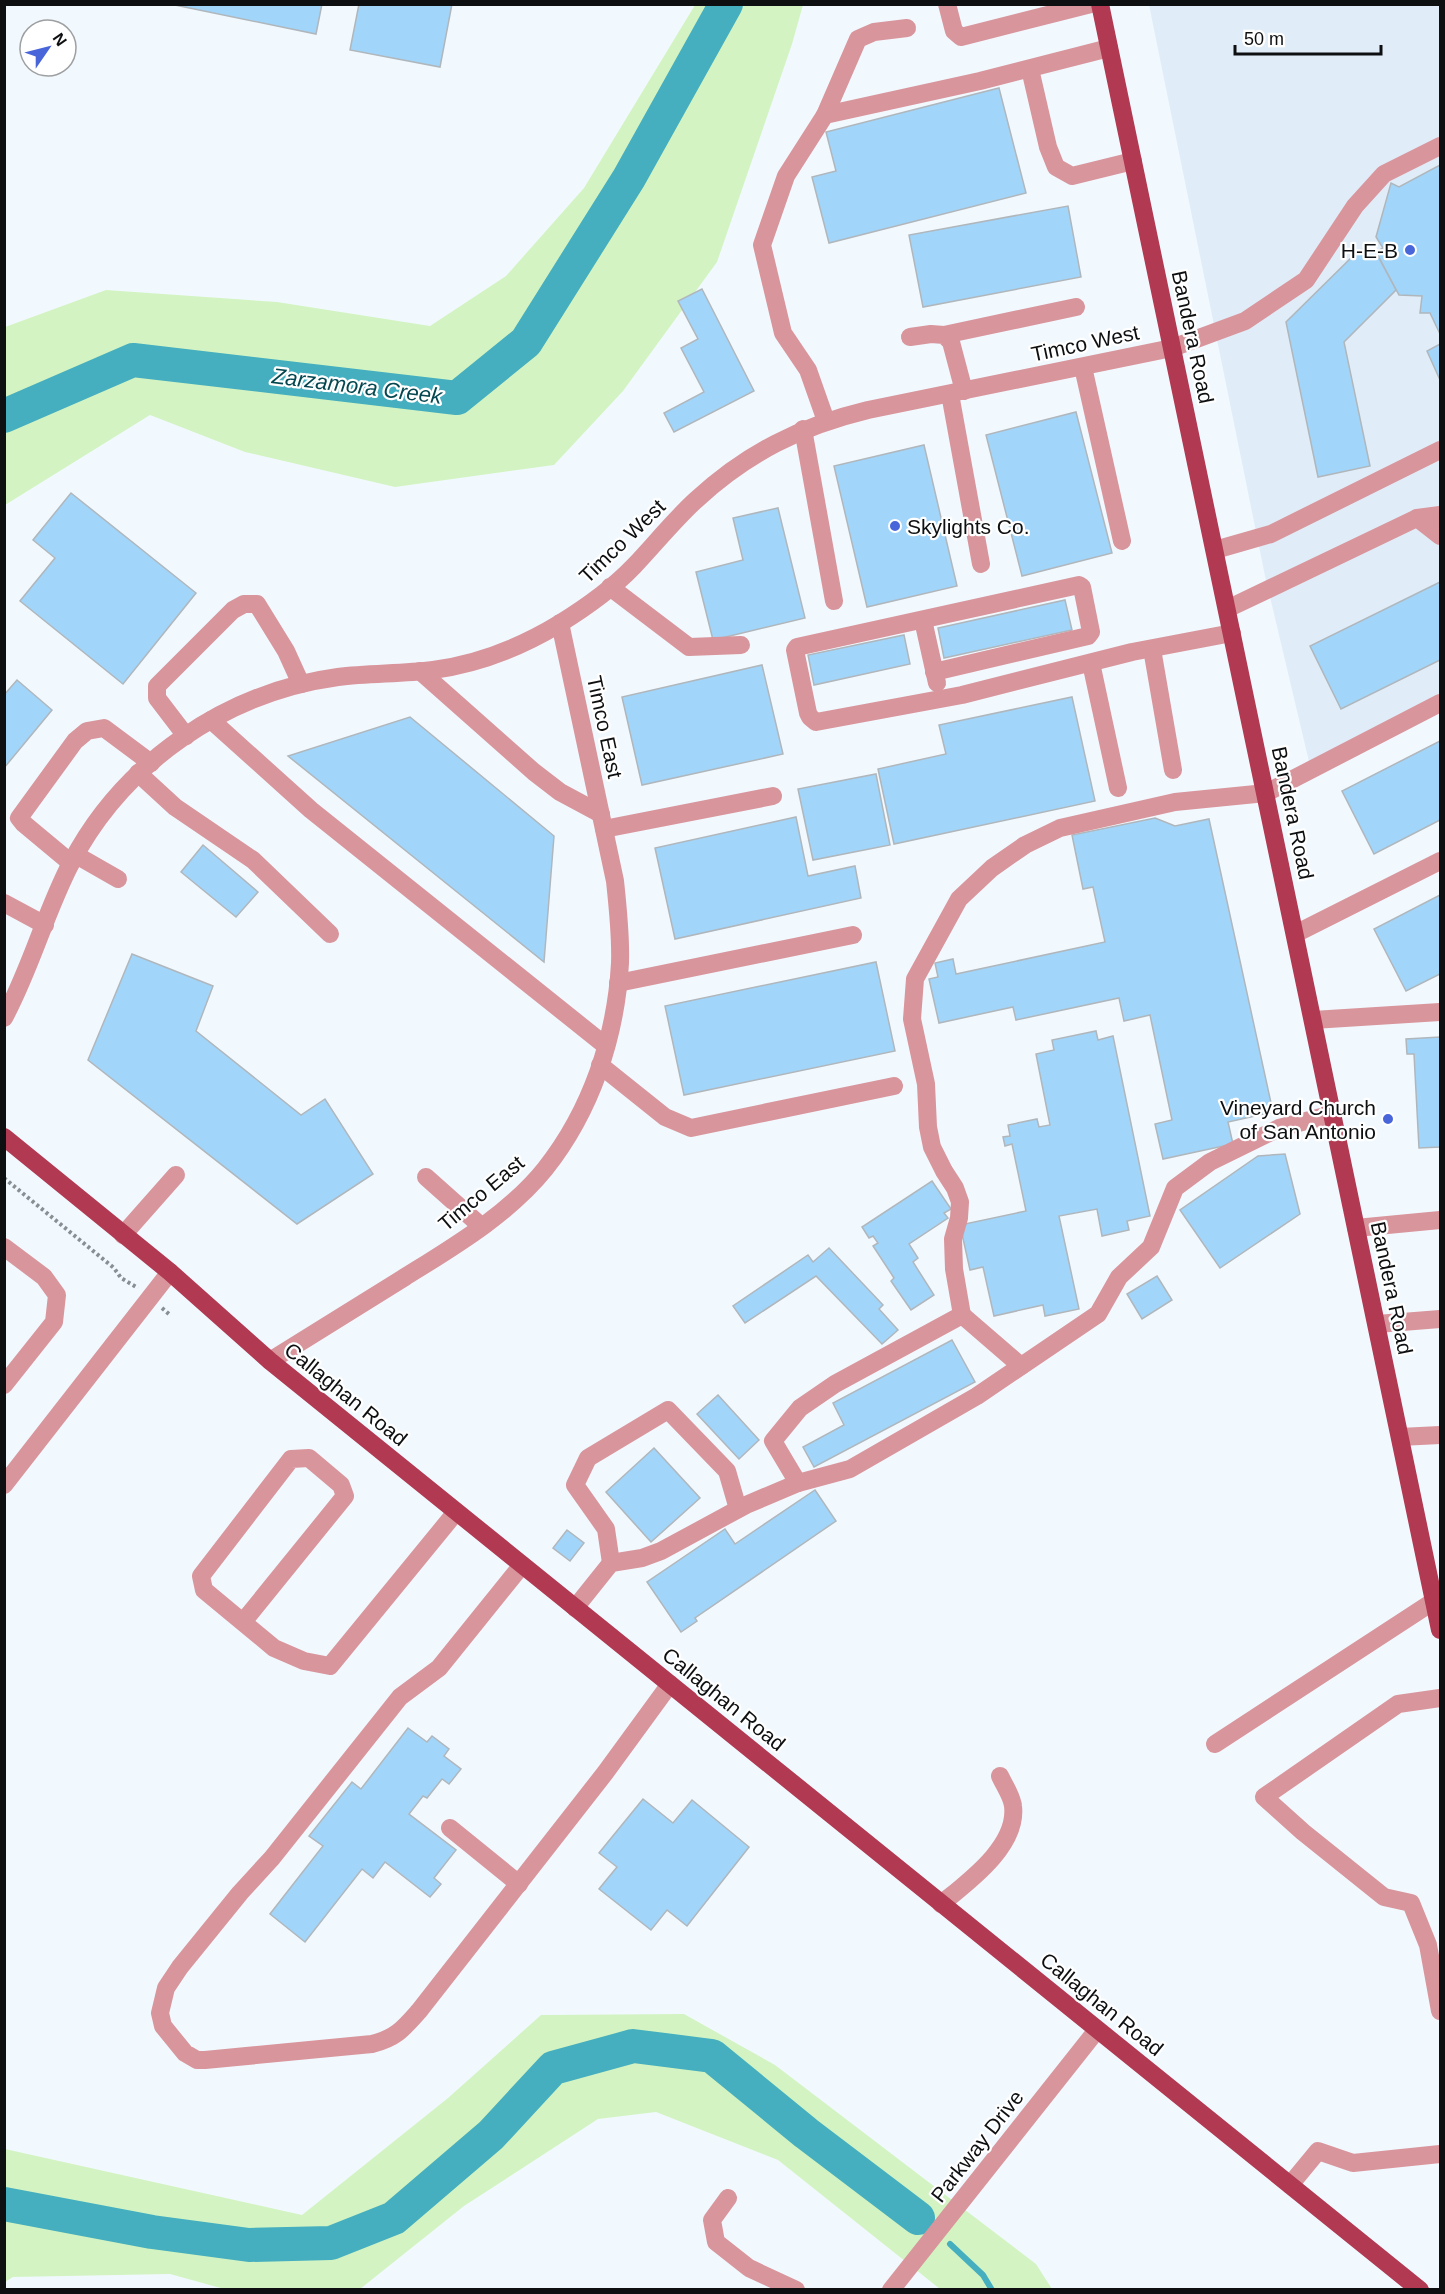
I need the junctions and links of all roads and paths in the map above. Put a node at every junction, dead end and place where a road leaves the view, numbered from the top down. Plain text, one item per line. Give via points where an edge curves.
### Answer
1 (947, 4) edge
2 (1090, 4) edge
3 (1100, 4) edge
4 (1037, 11) edge
5 (907, 28) dead end
6 (1109, 48) junction
7 (1030, 69) junction
8 (825, 115) junction
9 (1440, 146) edge
10 (1133, 161) junction
11 (1076, 307) dead end
12 (944, 335) junction
13 (910, 337) dead end
14 (1172, 348) junction
15 (1083, 367) junction
16 (957, 392) junction
17 (826, 421) junction
18 (802, 429) junction
19 (1440, 450) edge
20 (1440, 515) edge
21 (1417, 518) junction
22 (1440, 536) edge
23 (1122, 541) dead end
24 (1215, 550) junction
25 (981, 564) dead end
26 (610, 587) junction
27 (834, 600) dead end
28 (1227, 609) junction
29 (923, 620) junction
30 (560, 623) junction
31 (1232, 633) junction
32 (741, 645) dead end
33 (1152, 649) junction
34 (1091, 663) junction
35 (420, 671) junction
36 (934, 672) junction
37 (301, 684) junction
38 (940, 699) junction
39 (1440, 702) edge
40 (211, 720) junction
41 (186, 736) junction
42 (144, 768) junction
43 (1173, 770) dead end
44 (1118, 788) dead end
45 (1266, 794) junction
46 (773, 796) dead end
47 (602, 821) junction
48 (73, 859) junction
49 (1440, 861) edge
50 (118, 879) dead end
51 (4, 903) edge
52 (45, 925) junction
53 (330, 934) dead end
54 (1295, 934) junction
55 (853, 935) dead end
56 (618, 983) junction
57 (1440, 1012) edge
58 (4, 1018) edge
59 (1313, 1020) junction
60 (606, 1046) junction
61 (600, 1065) junction
62 (894, 1086) dead end
63 (1333, 1114) junction
64 (4, 1137) edge
65 (176, 1175) dead end
66 (426, 1177) dead end
67 (4, 1178) edge
68 (1440, 1220) edge
69 (482, 1226) junction
70 (1356, 1228) junction
71 (123, 1235) junction
72 (4, 1247) edge
73 (170, 1272) junction
74 (134, 1285) dead end
75 (962, 1315) junction
76 (1440, 1319) edge
77 (1377, 1324) junction
78 (270, 1361) junction
79 (1021, 1366) junction
80 (4, 1385) edge
81 (1440, 1435) edge
82 (1400, 1437) junction
83 (798, 1483) junction
84 (4, 1485) edge
85 (738, 1509) junction
86 (456, 1512) junction
87 (612, 1563) junction
88 (522, 1565) junction
89 (1434, 1601) junction
90 (575, 1608) junction
91 (243, 1622) junction
92 (1440, 1630) edge
93 (670, 1684) junction
94 (1440, 1698) edge
95 (1215, 1743) dead end
96 (1000, 1776) dead end
97 (450, 1828) dead end
98 (519, 1884) junction
99 (942, 1904) junction
100 (1434, 1944) edge
101 (1440, 2011) edge
102 (1097, 2030) junction
103 (1440, 2154) edge
104 (1290, 2185) junction
105 (728, 2198) dead end
106 (796, 2289) edge
107 (891, 2289) edge
108 (1420, 2289) edge

1 - 4 street via 954,31 961,38
2 - 4 street
3 - 6 main road, Bandera Road
5 - 8 street via 874,32 858,39
6 - 7 street
6 - 10 main road, Bandera Road
7 - 8 street
7 - 10 street via 1056,167 1072,176
8 - 17 street via 786,176 762,245 783,333 808,370
9 - 14 street, Timco West via 1384,174 1367,191 1306,280 1245,321
10 - 14 main road, Bandera Road
11 - 12 street
12 - 13 street
12 - 16 street via 951,342
14 - 15 street, Timco West
14 - 24 main road, Bandera Road
15 - 16 street, Timco West
15 - 23 street
16 - 17 street, Timco West
16 - 25 street
17 - 18 street, Timco West
18 - 26 street, Timco West via 720,478
18 - 27 street
19 - 24 street via 1271,534
20 - 21 street
21 - 22 street
21 - 28 street
24 - 28 main road, Bandera Road
26 - 30 street, Timco West
26 - 32 street via 689,647
28 - 31 main road, Bandera Road
29 - 36 street
29 - 36 street via 1079,585 1083,590 1091,632 1088,636
29 - 38 street via 797,647 795,653 810,717 816,722
30 - 35 street, Timco West via 502,652 468,663
30 - 47 street, Timco East
31 - 33 street
31 - 45 main road, Bandera Road
33 - 34 street
33 - 43 street
34 - 38 street
34 - 44 street
35 - 37 street, Timco West via 362,674
35 - 47 street via 534,772
36 - 38 street
37 - 40 street, Timco West via 271,692
37 - 41 street via 257,604 244,604 233,610 157,686 157,698
39 - 45 street
40 - 41 street, Timco West
40 - 60 street via 311,810
41 - 42 street, Timco West
42 - 48 street, Timco West via 110,804
42 - 48 street via 104,728 87,730 75,741 19,818
42 - 53 street via 175,807 253,860
45 - 54 main road, Bandera Road
45 - 75 street via 1174,802 1060,828 1024,844 959,899 915,979 912,1019 926,1084 933,1148 960,1202 953,1239
46 - 47 street
47 - 56 street, Timco East via 620,922
48 - 50 street
48 - 52 street, Timco West
49 - 54 street
51 - 52 street
52 - 58 street, Timco West
54 - 59 main road, Bandera Road
55 - 56 street
56 - 60 street, Timco East
57 - 59 street
59 - 63 main road, Bandera Road
60 - 61 street, Timco East
61 - 62 street via 665,1117 691,1128
61 - 69 street, Timco East via 583,1108 544,1170 521,1195
63 - 70 main road, Bandera Road
63 - 79 street via 1279,1128 1210,1162 1175,1188 1151,1247 1119,1277 1098,1314
64 - 71 main road, Callaghan Road
65 - 71 street
66 - 69 street
67 - 74 path
68 - 70 street
69 - 78 street, Timco East
70 - 77 main road, Bandera Road
71 - 73 main road, Callaghan Road
72 - 80 street via 44,1277 57,1295 54,1322
73 - 78 main road, Callaghan Road
73 - 84 street
75 - 79 street
75 - 83 street via 835,1384 800,1408 773,1441
76 - 77 street
77 - 82 main road, Bandera Road
78 - 86 main road, Callaghan Road
79 - 83 street via 850,1469
81 - 82 street
82 - 89 main road, Bandera Road
83 - 85 street
85 - 87 street via 661,1551
85 - 87 street via 727,1471 668,1410 588,1458 575,1485 606,1529
86 - 88 main road, Callaghan Road
86 - 91 street via 330,1666 304,1661 274,1648
87 - 90 street
88 - 90 main road, Callaghan Road
88 - 98 street via 439,1668 400,1697 180,1966 162,1996 163,2026 185,2053 197,2060 372,2044 390,2038 419,2011
89 - 92 main road, Bandera Road
89 - 95 street
90 - 93 main road, Callaghan Road
91 - 91 street via 204,1590 201,1576 291,1459 309,1458 341,1485 345,1496
93 - 98 street
93 - 99 main road, Callaghan Road
94 - 100 street via 1398,1704 1264,1797 1384,1897 1411,1903
96 - 99 street via 1013,1806 1010,1829 994,1859
97 - 98 street
99 - 102 main road, Callaghan Road
100 - 101 street
102 - 104 main road, Callaghan Road
102 - 107 street, Parkway Drive
103 - 104 street via 1353,2163 1318,2151
104 - 108 main road, Callaghan Road
105 - 106 street via 712,2220 716,2242 749,2268

